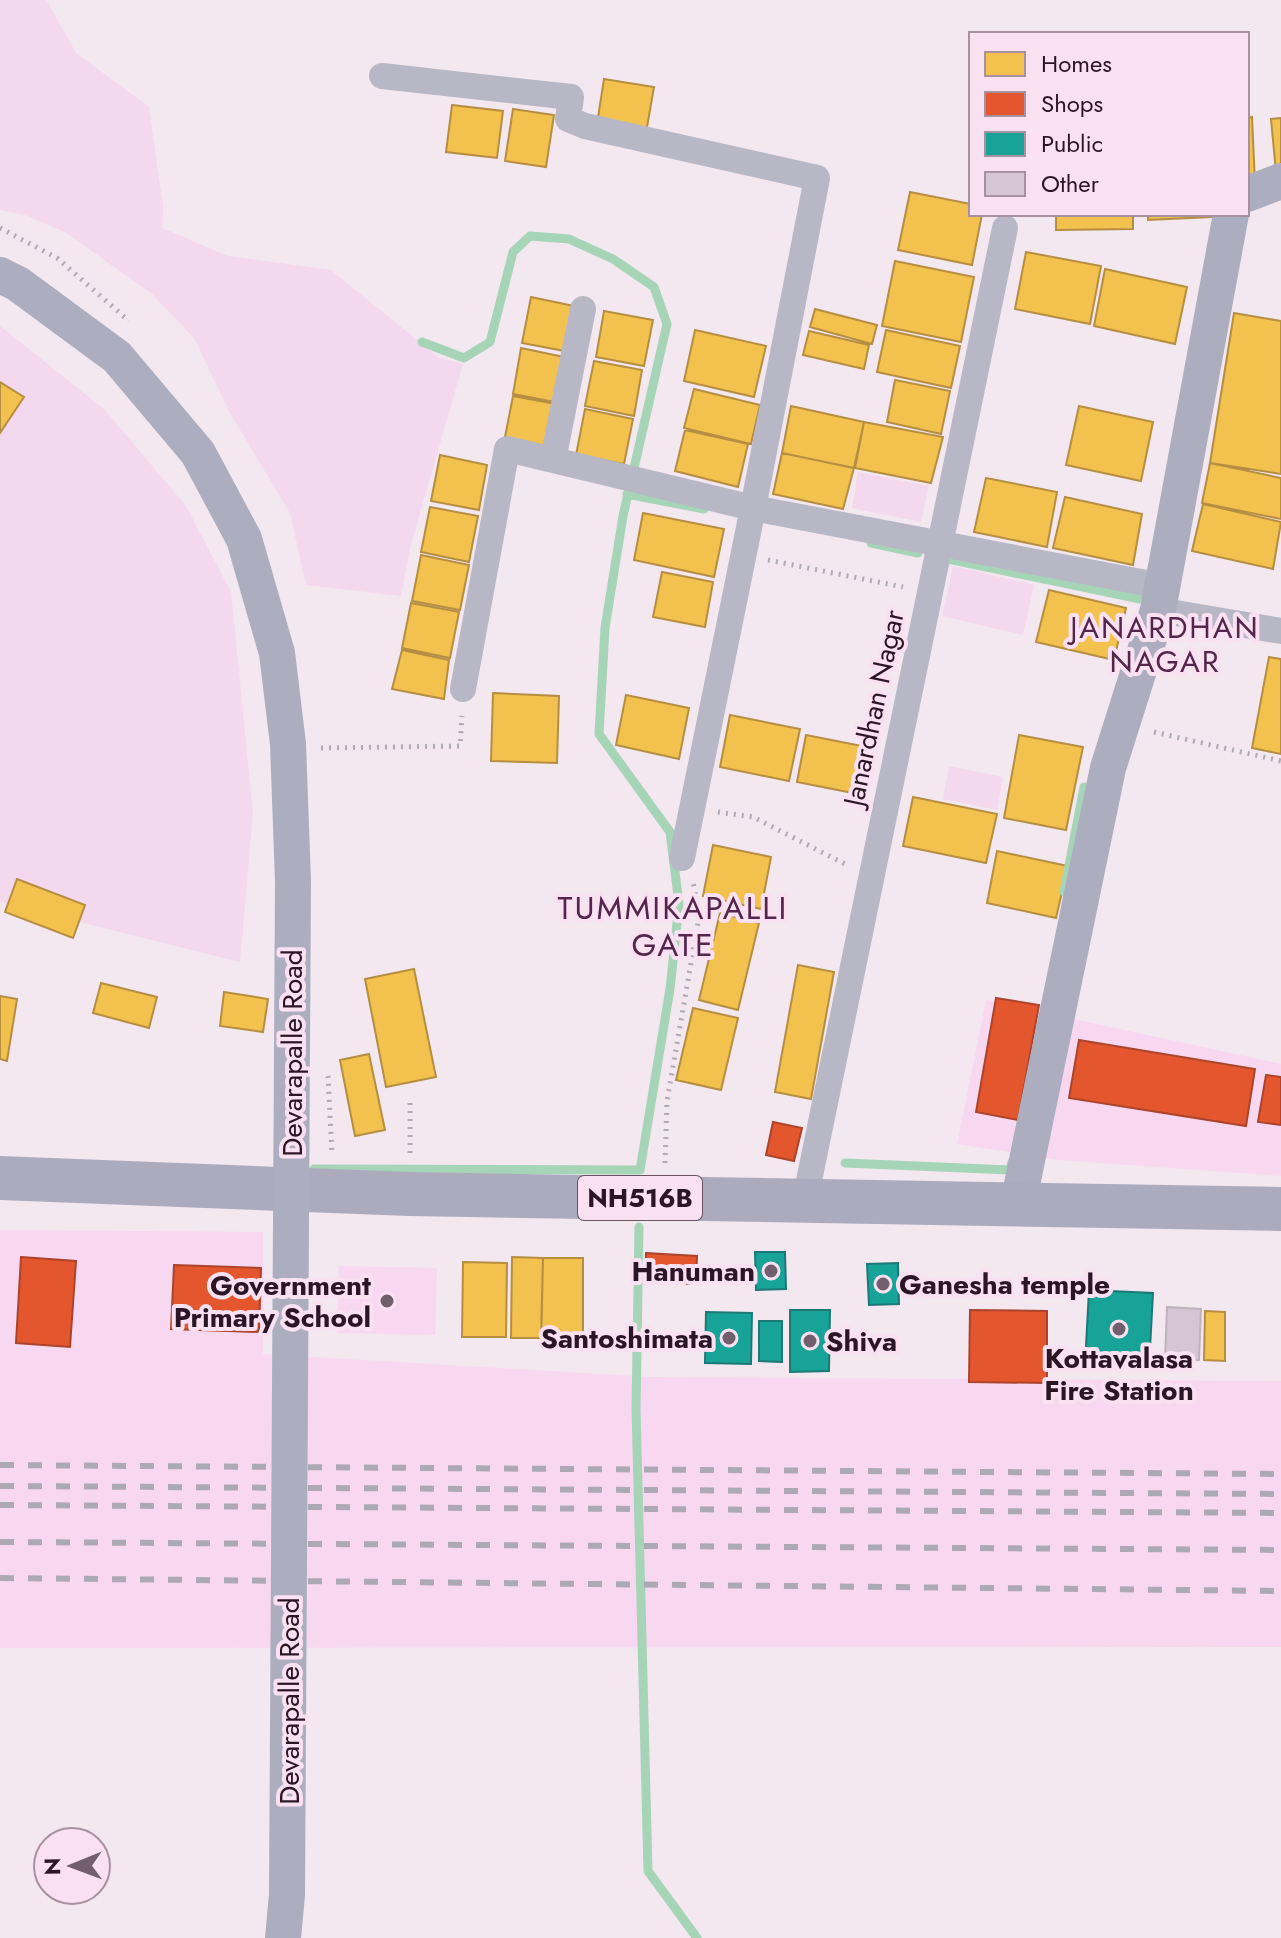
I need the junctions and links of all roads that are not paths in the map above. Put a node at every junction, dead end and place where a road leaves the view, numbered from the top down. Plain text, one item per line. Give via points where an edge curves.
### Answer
1 (382, 76) dead end
2 (1281, 181) edge
3 (1249, 193) edge
4 (1231, 216) edge
5 (1005, 228) dead end
6 (0, 275) edge
7 (583, 309) dead end
8 (553, 460) junction
9 (753, 508) junction
10 (941, 544) junction
11 (1160, 598) junction
12 (1281, 631) edge
13 (463, 689) road end
14 (682, 858) road end
15 (0, 1178) edge
16 (805, 1200) junction
17 (1018, 1204) junction
18 (1281, 1209) edge
19 (283, 1938) edge

1 - 9 street via 571,97 568,119 585,126 817,178
2 - 3 main road
4 - 11 main road
5 - 10 street, Janardhan Nagar
6 - 19 main road, Devarapalle Road, bridge via 117,357 198,453 244,539 277,653 288,744 293,881 288,1879
7 - 8 street
8 - 9 street
8 - 13 street via 507,449
9 - 10 street
9 - 14 street
10 - 11 street
10 - 16 street, Janardhan Nagar
11 - 12 street
11 - 17 main road via 1108,768
15 - 16 highway, NH516B via 410,1194
16 - 17 highway, NH516B
17 - 18 highway, NH516B

